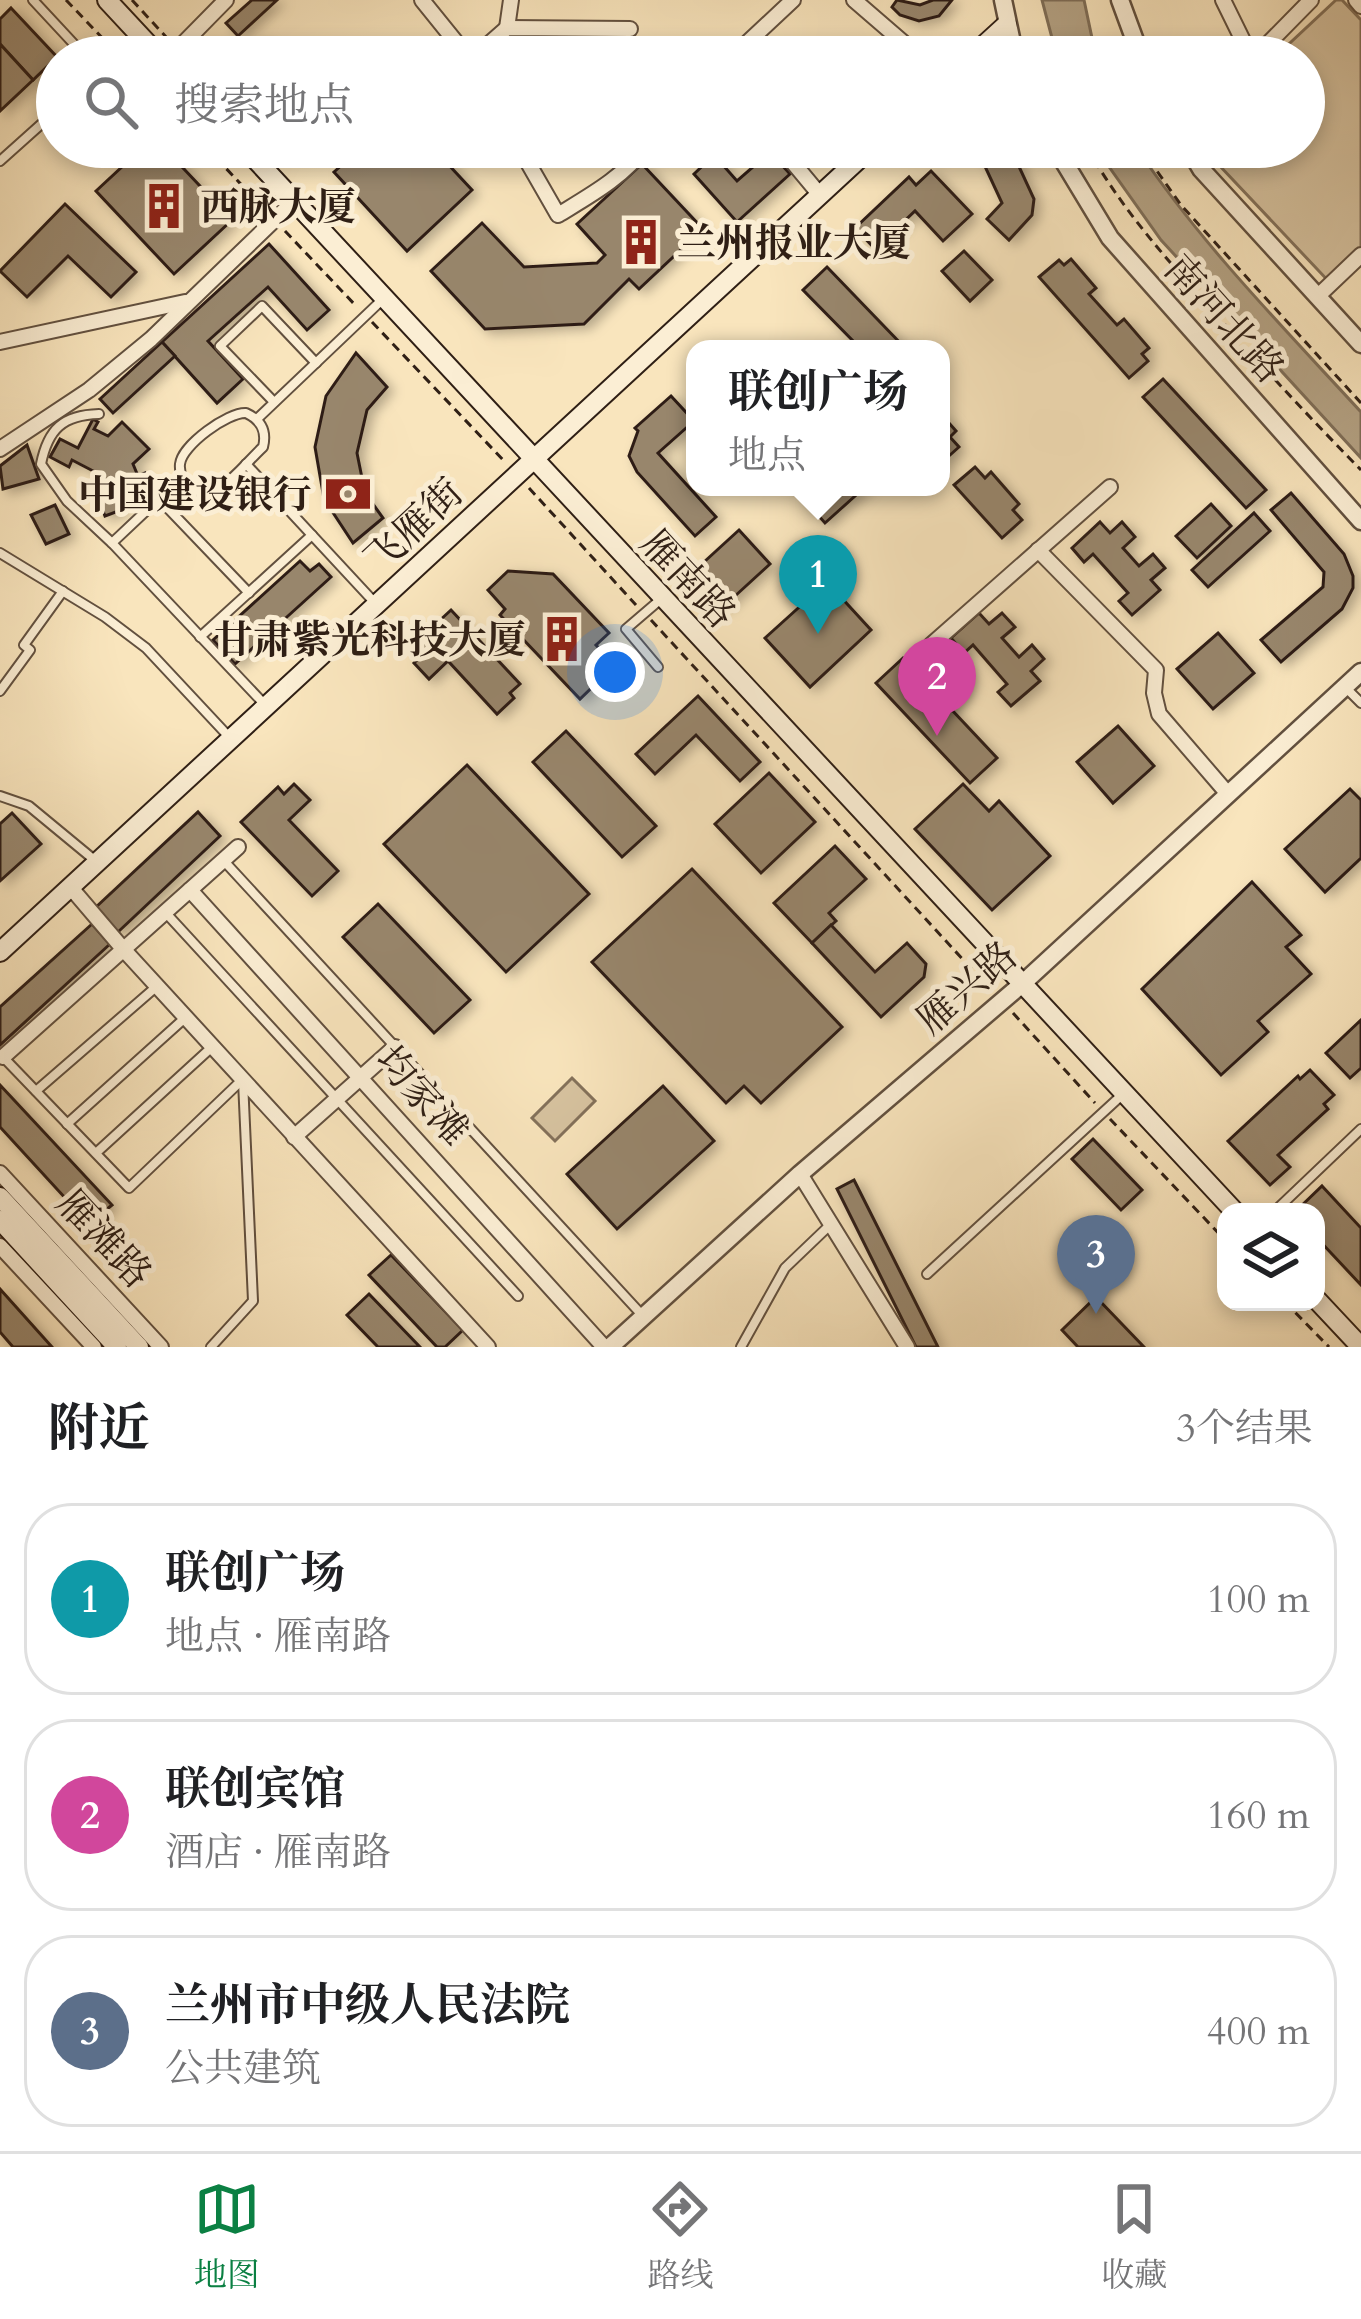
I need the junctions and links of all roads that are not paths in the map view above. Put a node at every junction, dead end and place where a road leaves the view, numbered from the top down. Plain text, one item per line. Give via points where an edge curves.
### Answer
1 (33, 0) edge
2 (107, 0) edge
3 (226, 0) edge
4 (422, 0) edge
5 (511, 0) edge
6 (793, 0) edge
7 (854, 0) edge
8 (1003, 0) edge
9 (1120, 0) edge
10 (1223, 0) edge
11 (1311, 0) edge
12 (1006, 25) junction
13 (507, 28) junction
14 (630, 28) dead end
15 (140, 35) edge
16 (66, 36) edge
17 (189, 36) edge
18 (453, 36) edge
19 (497, 36) edge
20 (754, 36) edge
21 (896, 36) edge
22 (994, 36) edge
23 (1009, 36) edge
24 (1133, 36) edge
25 (1242, 36) edge
26 (1274, 36) edge
27 (36, 129) edge
28 (0, 161) edge
29 (263, 168) edge
30 (532, 168) edge
31 (626, 168) edge
32 (798, 168) edge
33 (844, 168) edge
34 (1068, 168) edge
35 (1200, 168) edge
36 (820, 195) junction
37 (294, 201) junction
38 (1361, 255) edge
39 (1318, 296) junction
40 (384, 298) junction
41 (190, 301) junction
42 (0, 342) edge
43 (1361, 344) edge
44 (316, 362) junction
45 (274, 402) junction
46 (99, 413) dead end
47 (257, 419) junction
48 (0, 449) edge
49 (532, 458) junction
50 (246, 464) junction
51 (182, 477) junction
52 (1110, 487) dead end
53 (160, 499) junction
54 (1361, 521) edge
55 (312, 535) junction
56 (112, 543) junction
57 (1038, 550) junction
58 (0, 553) edge
59 (63, 591) junction
60 (249, 593) junction
61 (662, 598) junction
62 (377, 605) junction
63 (200, 637) junction
64 (931, 645) dead end
65 (658, 667) dead end
66 (1361, 672) edge
67 (1345, 687) junction
68 (0, 691) edge
69 (1361, 704) edge
70 (268, 709) junction
71 (233, 741) junction
72 (1228, 794) junction
73 (0, 796) edge
74 (238, 847) dead end
75 (223, 860) junction
76 (99, 864) junction
77 (72, 889) junction
78 (190, 890) junction
79 (166, 912) junction
80 (124, 950) junction
81 (0, 952) edge
82 (1022, 984) junction
83 (158, 986) junction
84 (186, 1017) junction
85 (213, 1046) junction
86 (394, 1047) junction
87 (3, 1057) joint
88 (362, 1076) junction
89 (243, 1079) junction
90 (36, 1092) junction
91 (1124, 1093) junction
92 (336, 1099) junction
93 (67, 1124) junction
94 (1361, 1129) edge
95 (293, 1137) junction
96 (96, 1153) junction
97 (0, 1173) edge
98 (800, 1174) junction
99 (0, 1197) edge
100 (1227, 1203) edge
101 (1283, 1203) edge
102 (0, 1220) edge
103 (833, 1222) junction
104 (0, 1246) edge
105 (927, 1274) dead end
106 (518, 1296) dead end
107 (1325, 1309) edge
108 (642, 1315) junction
109 (94, 1347) edge
110 (117, 1347) edge
111 (139, 1347) edge
112 (160, 1347) edge
113 (211, 1347) edge
114 (488, 1347) edge
115 (607, 1347) edge
116 (741, 1347) edge
117 (907, 1347) edge
118 (1361, 1347) edge

1 - 16 lane
2 - 15 main road
3 - 17 street
4 - 18 street
5 - 13 street
6 - 20 street
7 - 21 street
8 - 12 street
9 - 24 street
10 - 25 street
11 - 26 street
12 - 22 main road
12 - 23 street
13 - 14 street
13 - 19 street
27 - 28 lane
29 - 37 main road, 雁南路
30 - 31 street via 558,215
32 - 36 street
33 - 36 main road, 飞雁街
34 - 54 street, 南河北路 via 1110,238
35 - 39 street
36 - 49 main road, 飞雁街
37 - 40 main road, 雁南路
37 - 41 street
38 - 39 street
39 - 43 street
40 - 44 lane
40 - 49 main road, 雁南路
41 - 42 street
41 - 48 street via 88,391
44 - 45 lane
44 - 45 lane via 262,306 248,319 220,346
45 - 47 lane
46 - 56 lane via 65,421 46,442 41,464
47 - 50 lane via 263,447
47 - 51 lane via 229,414 184,453
49 - 61 main road, 雁南路
49 - 62 main road, 飞雁街
50 - 51 lane via 212,492 194,490
50 - 55 lane
51 - 53 lane
52 - 57 street
53 - 56 lane
53 - 60 lane
55 - 60 lane
55 - 62 lane
56 - 63 lane
57 - 64 street
57 - 72 street via 1156,670 1159,714
58 - 59 lane
59 - 68 lane
59 - 71 lane via 146,648
60 - 63 lane
61 - 65 lane via 626,629
61 - 82 main road, 雁南路
62 - 70 main road, 飞雁街
63 - 70 lane
66 - 67 street, 雁兴路
67 - 69 lane
67 - 72 street, 雁兴路
70 - 71 main road, 飞雁街
71 - 76 main road, 飞雁街
72 - 82 street, 雁兴路
73 - 76 lane via 29,806
74 - 75 street
75 - 78 street
75 - 86 lane
76 - 77 main road, 飞雁街
77 - 80 street
77 - 81 main road, 飞雁街
78 - 79 street
78 - 88 street, 均家滩
79 - 80 street
79 - 92 lane
80 - 83 street
80 - 87 street
82 - 91 main road, 雁南路
82 - 98 street, 雁兴路
83 - 84 street
83 - 90 lane
84 - 85 street
84 - 93 lane
85 - 89 street
85 - 96 lane
86 - 88 street
86 - 108 lane
87 - 90 lane
88 - 92 street
88 - 115 street, 均家滩
89 - 95 street
89 - 96 lane via 128,1187
89 - 113 lane via 253,1301
90 - 93 lane
91 - 100 main road, 雁南路
91 - 105 lane
92 - 95 street
92 - 106 lane
93 - 96 lane
94 - 101 lane
95 - 114 street
97 - 112 street, 雁滩路
98 - 103 street
98 - 108 street, 雁兴路
99 - 111 main road, 雁滩路
102 - 110 main road, 雁滩路
103 - 116 lane via 784,1268
103 - 117 street
104 - 109 street
107 - 118 main road
108 - 115 street, 雁兴路

